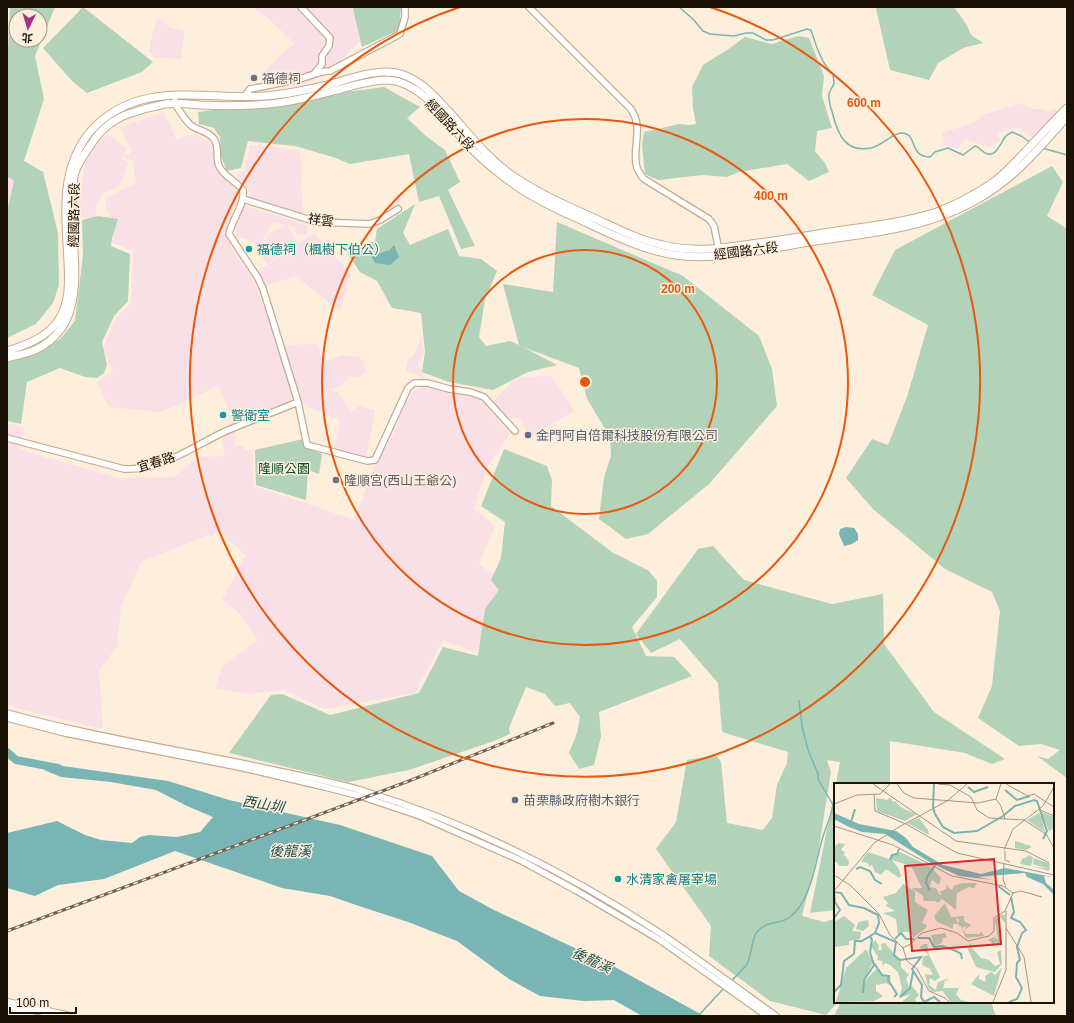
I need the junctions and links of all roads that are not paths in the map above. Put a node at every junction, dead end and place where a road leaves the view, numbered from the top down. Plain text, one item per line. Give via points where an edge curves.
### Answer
1 (301, 7) edge
2 (405, 7) edge
3 (529, 7) edge
4 (314, 75) junction
5 (174, 94) junction
6 (244, 98) junction
7 (175, 104) junction
8 (244, 105) junction
9 (1067, 108) edge
10 (1067, 117) edge
11 (1038, 144) junction
12 (499, 169) junction
13 (243, 199) junction
14 (398, 209) dead end
15 (720, 252) junction
16 (29, 348) junction
17 (7, 351) edge
18 (7, 358) edge
19 (298, 402) junction
20 (515, 431) dead end
21 (7, 438) edge
22 (7, 713) edge
23 (7, 718) edge
24 (7, 1003) edge
25 (7, 1011) edge
26 (30, 1016) edge
27 (66, 1016) edge
28 (767, 1016) edge
29 (776, 1016) edge

1 - 4 street via 330,38 329,46 322,56 322,64
2 - 4 street via 400,34 330,71
3 - 15 street via 630,108 637,126 636,164 640,174 644,179 709,219 714,226
4 - 6 street via 250,89
5 - 6 main road, 經國路六段
5 - 7 street
5 - 16 main road, 經國路六段 via 126,105 99,122 80,146 70,169 65,195 68,296 60,318
6 - 8 main road
6 - 12 main road, 經國路六段 via 311,89 381,72 406,75 434,96
7 - 8 main road, 經國路六段
7 - 13 street via 191,125 213,137 218,147 218,165 227,177 243,190
7 - 16 main road, 經國路六段 via 162,104 124,116 96,135 83,155 74,174 73,187 75,285 72,307 60,330 52,339
8 - 12 main road, 經國路六段 via 272,104 376,81 403,82 431,102 470,147
9 - 11 main road
10 - 11 main road
11 - 15 main road, 經國路六段 via 1026,151 992,184 938,211 896,221
11 - 15 main road, 經國路六段 via 1034,154 983,197 940,217 915,224
12 - 15 main road, 經國路六段 via 530,195 640,246 676,255 702,256
13 - 14 street, 祥雲 via 317,222 370,224
13 - 19 street via 229,234 263,289
16 - 17 main road, 經國路六段
16 - 18 main road, 經國路六段
19 - 20 street via 307,445 367,461 375,460 408,388 414,383 428,382 484,397
19 - 21 street, 宜春路 via 226,431 168,461 133,469 124,469
22 - 29 street via 66,729 241,762 325,781 422,811 492,841 580,885 664,936
23 - 28 street via 65,733 239,767 311,784 360,796 420,816 522,861 583,894 660,940
24 - 27 highway
25 - 26 highway

